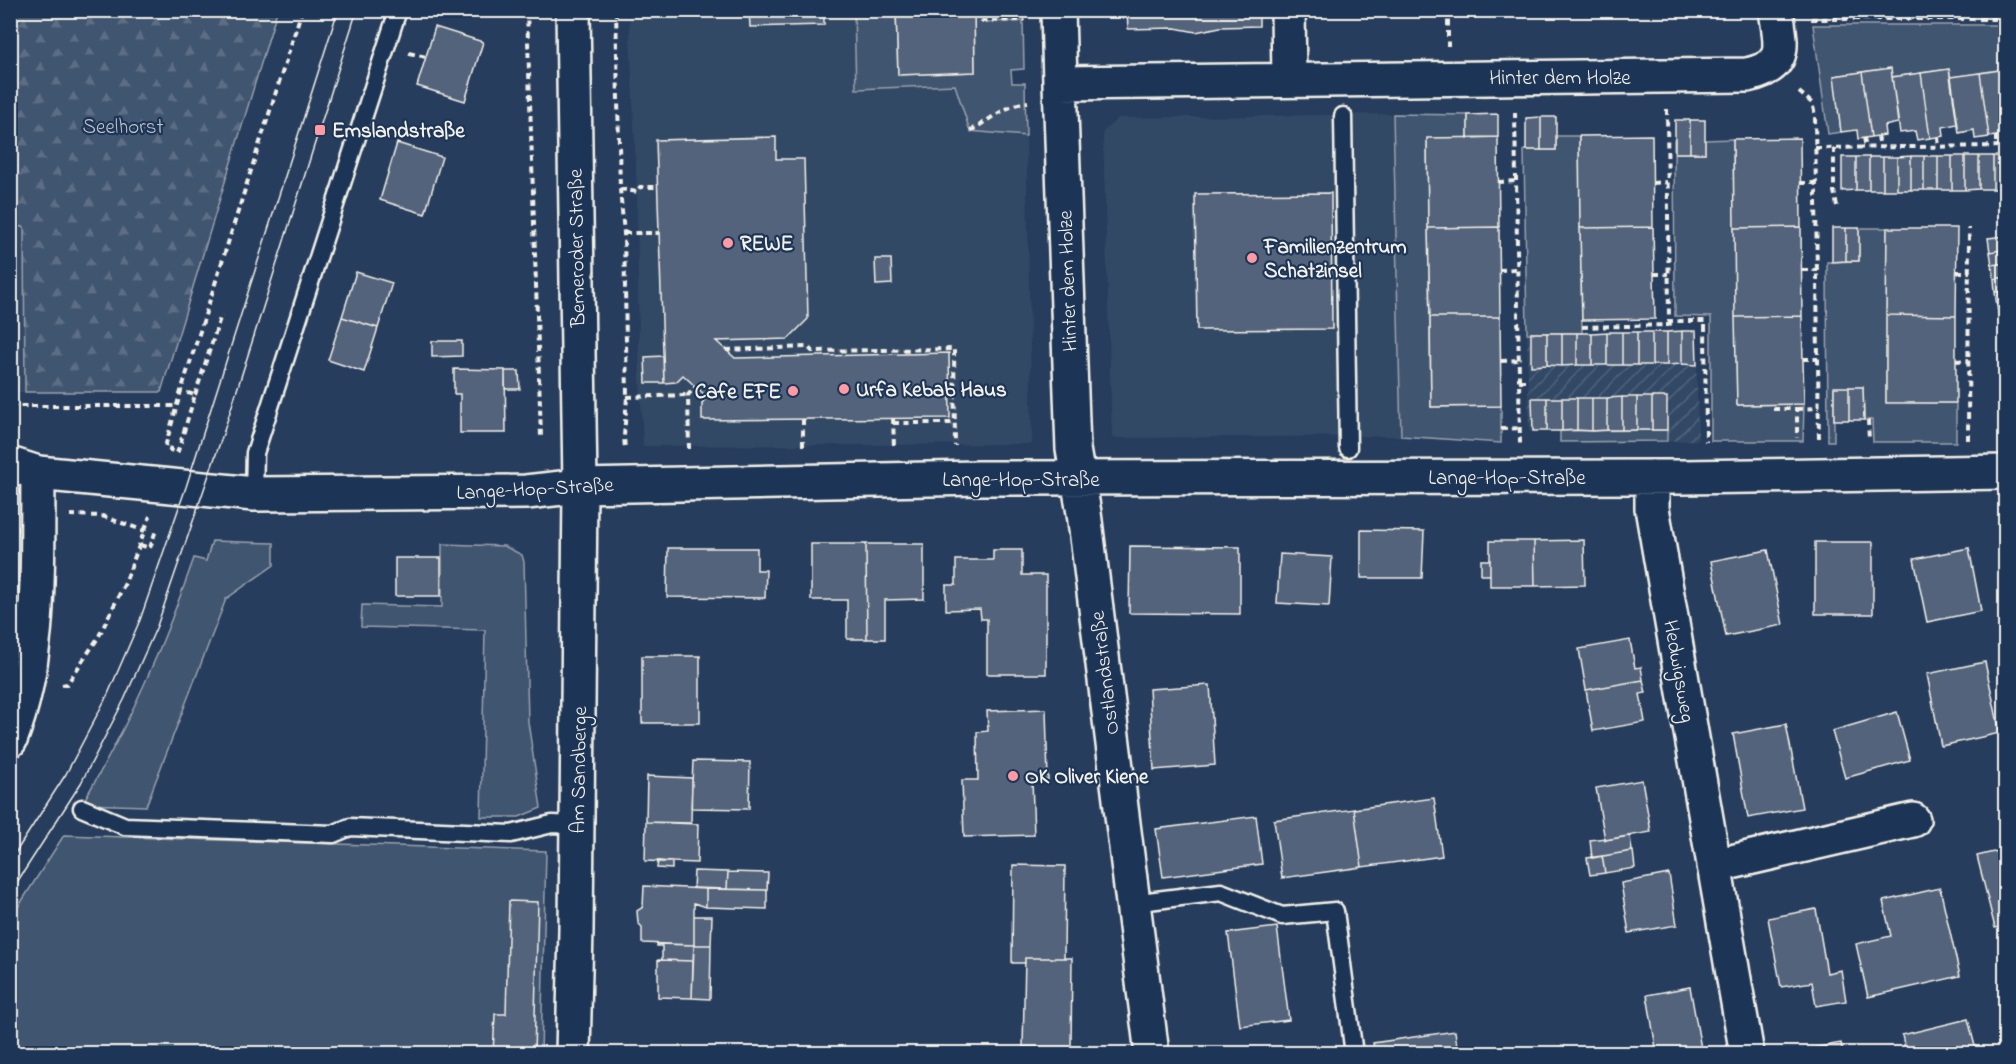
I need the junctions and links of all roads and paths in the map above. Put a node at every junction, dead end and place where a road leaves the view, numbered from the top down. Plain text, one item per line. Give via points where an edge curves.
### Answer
1 (302, 10) edge
2 (398, 10) edge
3 (527, 10) edge
4 (573, 10) edge
5 (616, 10) edge
6 (982, 10) edge
7 (1058, 10) edge
8 (1288, 10) edge
9 (1448, 10) edge
10 (1776, 10) edge
11 (1846, 10) edge
12 (1860, 10) edge
13 (1904, 10) edge
14 (1920, 10) edge
15 (1963, 10) edge
16 (1977, 10) edge
17 (1847, 19) junction
18 (1905, 19) junction
19 (1964, 19) junction
20 (1978, 19) junction
21 (2006, 19) edge
22 (1021, 20) dead end
23 (1809, 20) dead end
24 (1861, 20) junction
25 (1920, 20) junction
26 (1448, 35) dead end
27 (1289, 80) junction
28 (1060, 83) junction
29 (1800, 92) dead end
30 (1032, 102) dead end
31 (1667, 105) dead end
32 (1515, 106) dead end
33 (1343, 116) dead end
34 (970, 131) dead end
35 (1878, 136) dead end
36 (1938, 136) dead end
37 (1996, 136) dead end
38 (1864, 138) dead end
39 (1982, 138) dead end
40 (1923, 139) dead end
41 (1983, 146) junction
42 (1996, 146) junction
43 (2006, 146) edge
44 (1866, 147) junction
45 (1880, 147) junction
46 (1924, 147) junction
47 (1939, 147) junction
48 (1815, 148) junction
49 (1834, 148) junction
50 (1516, 181) junction
51 (1498, 182) dead end
52 (1667, 182) junction
53 (1653, 183) dead end
54 (1800, 183) dead end
55 (1816, 183) junction
56 (658, 187) dead end
57 (620, 189) junction
58 (1837, 206) dead end
59 (1969, 228) dead end
60 (624, 233) junction
61 (659, 234) dead end
62 (1517, 269) junction
63 (1499, 270) dead end
64 (1802, 270) dead end
65 (1818, 270) junction
66 (1957, 272) dead end
67 (1970, 272) junction
68 (1654, 274) dead end
69 (1668, 274) junction
70 (221, 315) dead end
71 (1673, 321) junction
72 (1582, 327) dead end
73 (726, 350) dead end
74 (1803, 359) dead end
75 (1818, 359) junction
76 (1518, 360) junction
77 (1969, 360) junction
78 (1501, 361) dead end
79 (1956, 361) dead end
80 (1519, 381) junction
81 (1528, 381) dead end
82 (696, 386) dead end
83 (181, 391) junction
84 (195, 395) junction
85 (688, 395) junction
86 (627, 397) junction
87 (10, 406) edge
88 (177, 406) junction
89 (1818, 408) junction
90 (1773, 409) dead end
91 (1797, 409) junction
92 (803, 419) dead end
93 (1868, 420) dead end
94 (955, 423) junction
95 (1501, 429) dead end
96 (1520, 429) junction
97 (541, 437) dead end
98 (1797, 438) dead end
99 (1520, 442) dead end
100 (1706, 446) dead end
101 (1819, 446) dead end
102 (1869, 446) dead end
103 (1968, 446) dead end
104 (1348, 448) dead end
105 (171, 449) junction
106 (955, 450) dead end
107 (894, 451) dead end
108 (803, 452) dead end
109 (689, 453) dead end
110 (626, 454) dead end
111 (168, 459) dead end
112 (2006, 472) edge
113 (20, 473) edge
114 (1652, 477) junction
115 (1077, 479) junction
116 (580, 486) junction
117 (254, 494) junction
118 (65, 515) dead end
119 (149, 519) dead end
120 (156, 530) dead end
121 (145, 531) junction
122 (140, 545) junction
123 (27, 688) junction
124 (10, 740) edge
125 (82, 808) dead end
126 (1913, 820) dead end
127 (577, 825) junction
128 (1714, 866) junction
129 (1132, 903) junction
130 (573, 1053) edge
131 (1152, 1053) edge
132 (1354, 1053) edge
133 (1746, 1053) edge

1 - 83 path
2 - 117 lane via 255,453
3 - 97 path
4 - 116 street, Bemeroder Straße
5 - 57 path
6 - 22 path via 982,21
7 - 28 street, Hinter dem Holze
8 - 27 street
9 - 26 path
10 - 27 street, Hinter dem Holze via 1779,54 1770,67 1747,75
11 - 17 path
12 - 24 path
13 - 18 path
14 - 25 path
15 - 19 path
16 - 20 path
17 - 23 path
17 - 24 path
18 - 24 path
18 - 25 path
19 - 20 path
19 - 25 path
20 - 21 path
27 - 28 street, Hinter dem Holze
28 - 115 street, Hinter dem Holze
29 - 48 path via 1814,107
30 - 34 path via 998,111
31 - 52 path
32 - 50 path
33 - 104 lane
35 - 45 path
36 - 47 path
37 - 42 path
38 - 44 path
39 - 41 path
40 - 46 path
41 - 42 path
41 - 47 path
42 - 43 path
44 - 45 path
44 - 49 path
45 - 46 path
46 - 47 path
48 - 49 path
48 - 55 path
49 - 58 path
50 - 51 path
50 - 62 path
52 - 53 path
52 - 69 path
54 - 55 path
55 - 65 path
56 - 57 path via 640,188 637,192
57 - 60 path
59 - 67 path
60 - 61 path
60 - 86 path
62 - 63 path
62 - 76 path
64 - 65 path
65 - 75 path
66 - 67 path
67 - 77 path
68 - 69 path
69 - 71 path via 1669,321
70 - 84 path
71 - 72 path via 1668,325
71 - 100 path via 1705,321
73 - 94 path via 954,349
74 - 75 path
75 - 89 path
76 - 78 path
76 - 80 path
77 - 79 path
77 - 103 path
80 - 81 path
80 - 96 path
82 - 85 path
83 - 84 path
83 - 88 path
84 - 105 path via 178,451
85 - 86 path
85 - 109 path
86 - 110 path
87 - 88 path
88 - 105 path via 165,447
89 - 91 path
89 - 101 path
90 - 91 path
91 - 98 path
92 - 108 path
93 - 102 path
94 - 106 path
94 - 107 path via 893,421
95 - 96 path
96 - 99 path
105 - 111 path
112 - 114 street, Lange-Hop-Straße
113 - 117 street, Lange-Hop-Straße
113 - 123 street via 37,623
114 - 115 street, Lange-Hop-Straße
114 - 128 street, Hedwigsweg via 1652,508
115 - 116 street, Lange-Hop-Straße
115 - 129 street, Ostlandstraße
116 - 117 street, Lange-Hop-Straße via 525,492
116 - 127 street, Am Sandberge
118 - 121 path via 102,516
119 - 121 path
120 - 122 path via 150,548
121 - 122 path
122 - 123 path via 98,638 67,684
123 - 124 street
125 - 127 lane via 125,826 333,834 350,827 511,834 552,824
126 - 128 street
127 - 130 street, Am Sandberge
128 - 133 street, Hedwigsweg
129 - 131 street, Ostlandstraße
129 - 132 lane via 1221,892 1282,916 1335,911

